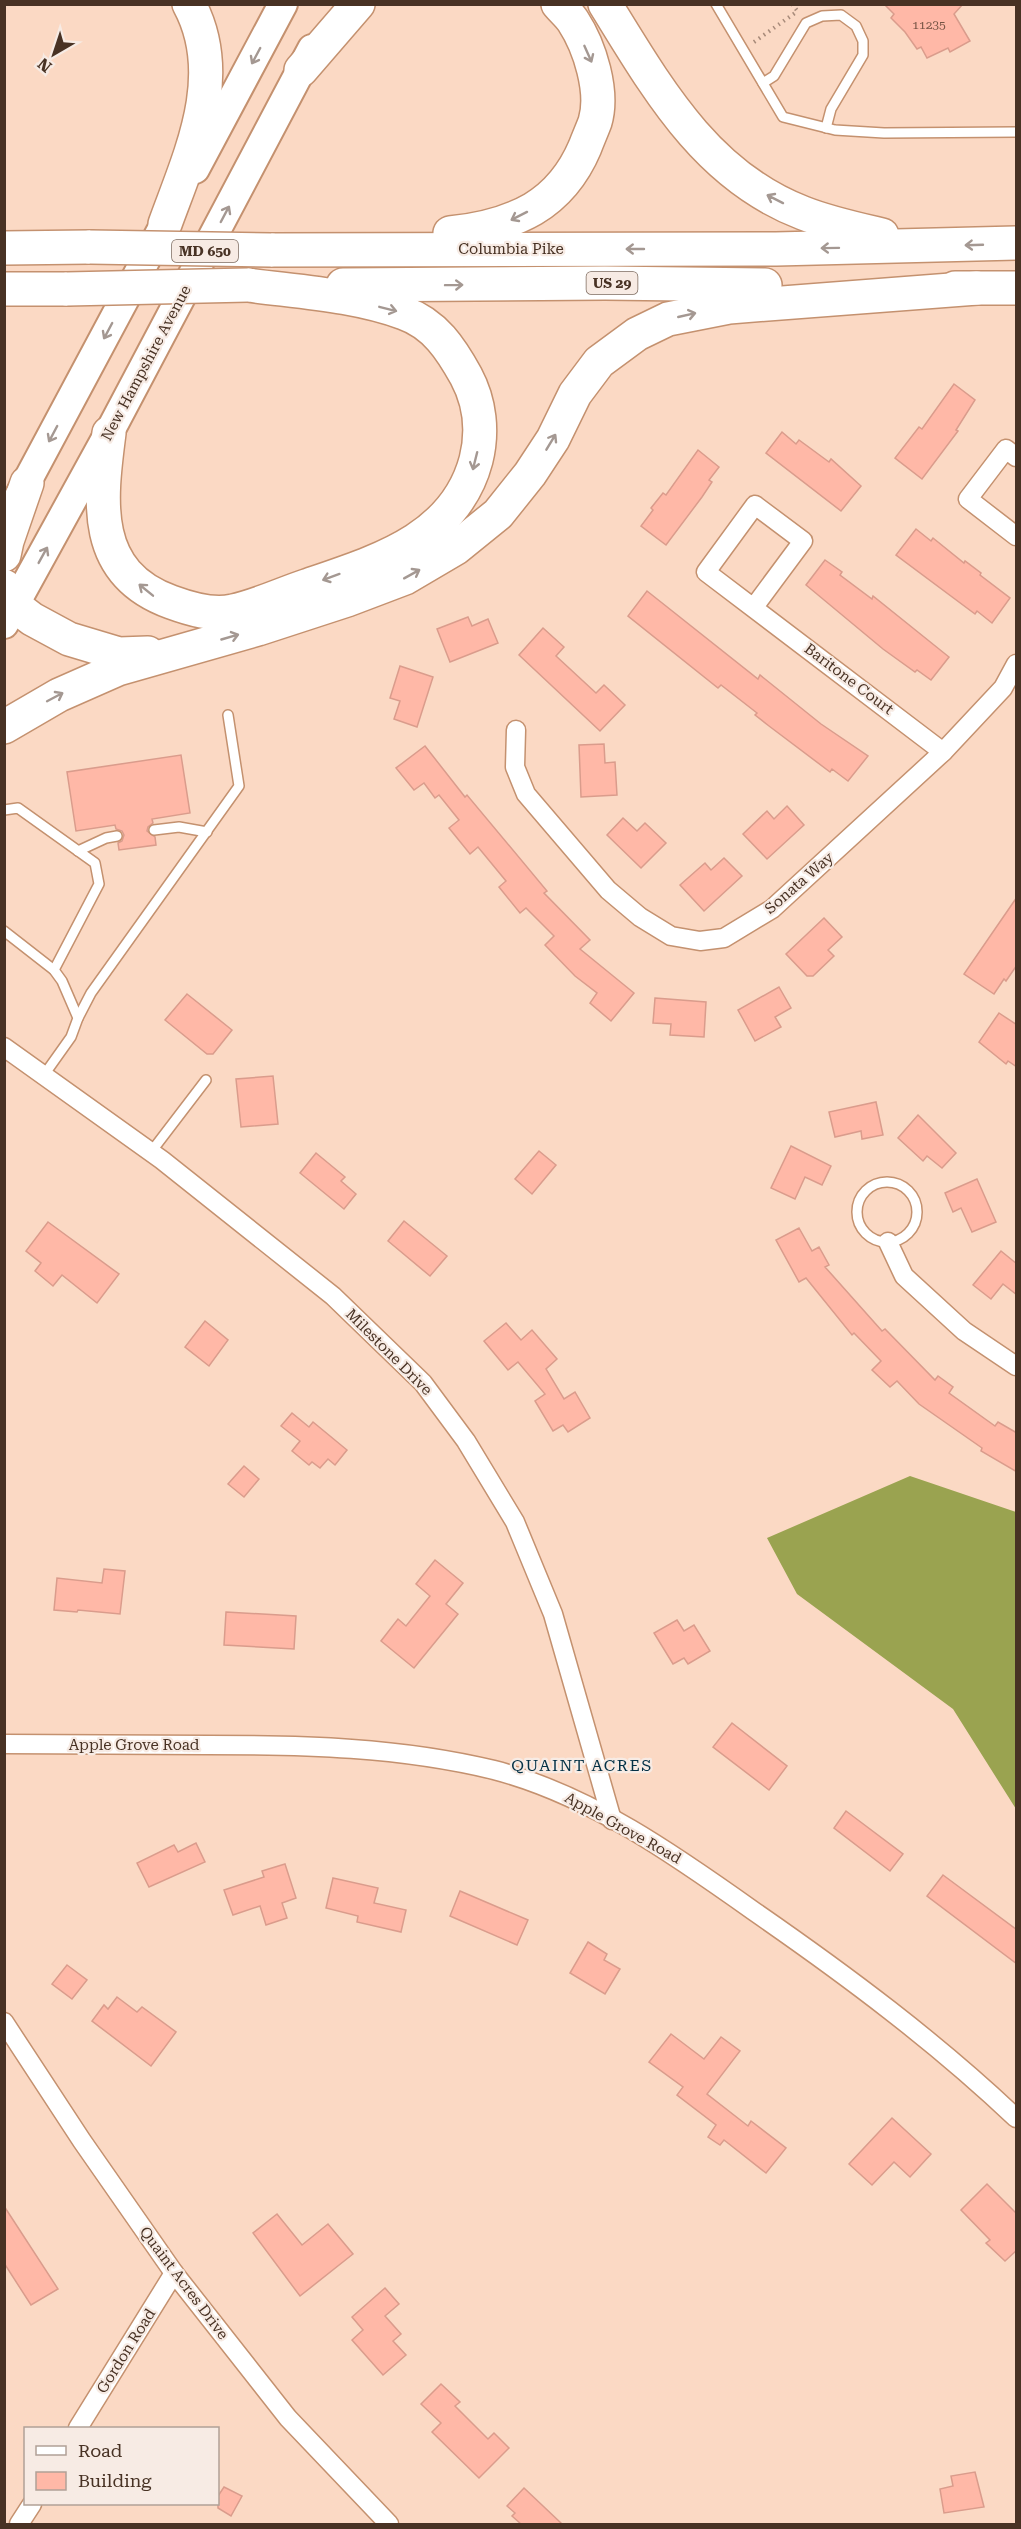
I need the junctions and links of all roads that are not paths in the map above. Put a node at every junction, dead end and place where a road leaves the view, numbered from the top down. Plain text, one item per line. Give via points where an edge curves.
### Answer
1 (189, 4) edge
2 (283, 4) edge
3 (336, 4) edge
4 (358, 4) edge
5 (558, 4) edge
6 (605, 4) edge
7 (716, 4) edge
8 (301, 70) junction
9 (763, 83) junction
10 (826, 128) junction
11 (1017, 132) edge
12 (165, 224) junction
13 (4, 235) edge
14 (1017, 243) edge
15 (931, 246) junction
16 (56, 247) junction
17 (4, 248) edge
18 (271, 250) junction
19 (248, 285) junction
20 (976, 288) junction
21 (1017, 288) edge
22 (4, 289) edge
23 (109, 433) junction
24 (1017, 457) edge
25 (27, 483) junction
26 (4, 522) edge
27 (1017, 536) edge
28 (4, 555) edge
29 (8, 605) edge
30 (753, 607) junction
31 (174, 652) junction
32 (1017, 664) edge
33 (228, 715) dead end
34 (4, 727) edge
35 (516, 730) dead end
36 (944, 752) junction
37 (4, 810) edge
38 (154, 830) dead end
39 (207, 832) junction
40 (117, 836) dead end
41 (78, 851) junction
42 (4, 931) edge
43 (54, 970) junction
44 (78, 1018) junction
45 (4, 1047) edge
46 (44, 1075) junction
47 (206, 1080) dead end
48 (151, 1152) junction
49 (888, 1242) junction
50 (1017, 1366) edge
51 (4, 1744) edge
52 (612, 1820) junction
53 (4, 2022) edge
54 (1017, 2118) edge
55 (174, 2273) junction
56 (79, 2427) edge
57 (31, 2505) edge
58 (19, 2524) edge
59 (389, 2524) edge

1 - 12 highway via 200,33 207,83 194,142
2 -> 12 main road, MD 650
3 - 8 main road, New Hampshire Avenue / MD 650
4 - 8 highway
5 -> 18 highway via 573,21 593,66 597,91 596,120 575,171 557,190 535,208 484,229
15 -> 6 highway via 802,213 736,176 715,159 667,103
7 - 9 lane
23 -> 8 main road, New Hampshire Avenue / MD 650
9 - 10 lane via 783,117
9 - 10 lane via 774,76 806,23 822,16 841,15 856,26 863,41 863,55 831,109
10 - 11 lane via 884,133
12 -> 25 main road, MD 650
13 - 16 highway
14 -> 15 highway, Columbia Pike
15 -> 18 highway, Columbia Pike
16 - 17 highway, Columbia Pike
16 - 18 highway, Columbia Pike, bridge
19 -> 20 highway, US 29 via 605,283
19 - 22 highway, US 29, bridge
19 -> 23 highway via 348,299 394,310 436,331 472,387 479,415 480,444 472,475 443,519 420,539 330,578 232,612 193,611 155,597 117,560 108,543 103,519 103,481
20 - 21 highway, US 29
31 -> 20 highway via 347,600 405,578 456,548 498,514 530,474 588,374 615,349 647,329 676,317 729,307
29 -> 23 main road, New Hampshire Avenue / MD 650
24 - 27 street via 1006,449 968,499
25 - 26 main road, MD 650
25 - 28 highway
29 - 31 highway via 69,639 119,654
30 - 30 street, Baritone Court via 706,572 755,505 803,541
30 - 36 street, Baritone Court
34 -> 31 highway via 59,695 109,673
32 - 36 street, Sonata Way via 1003,688
33 - 39 lane via 239,786
35 - 36 street, Sonata Way via 515,767 526,794 608,890 671,936 699,941 724,938 772,909
37 - 41 lane via 18,808
38 - 39 lane via 178,826
39 - 44 lane
40 - 41 lane via 106,837
41 - 43 lane via 95,863 99,884
42 - 43 lane
43 - 44 lane
44 - 46 lane via 71,1037
45 - 46 street, Milestone Drive
46 - 48 street, Milestone Drive
47 - 48 lane
48 - 52 street, Milestone Drive via 333,1296 423,1383 466,1441 515,1521 553,1614
49 - 49 lane via 898,1240 913,1227 916,1209 902,1187 883,1183 865,1191 857,1210 858,1220 869,1236
49 - 50 street via 904,1276 964,1330
51 - 52 street, Apple Grove Road via 311,1745 397,1752 495,1771 576,1799
52 - 54 street, Apple Grove Road via 691,1866 806,1947 918,2033
53 - 55 street, Quaint Acres Drive
55 - 56 street, Gordon Road
55 - 59 street, Quaint Acres Drive via 288,2418
57 - 58 street

